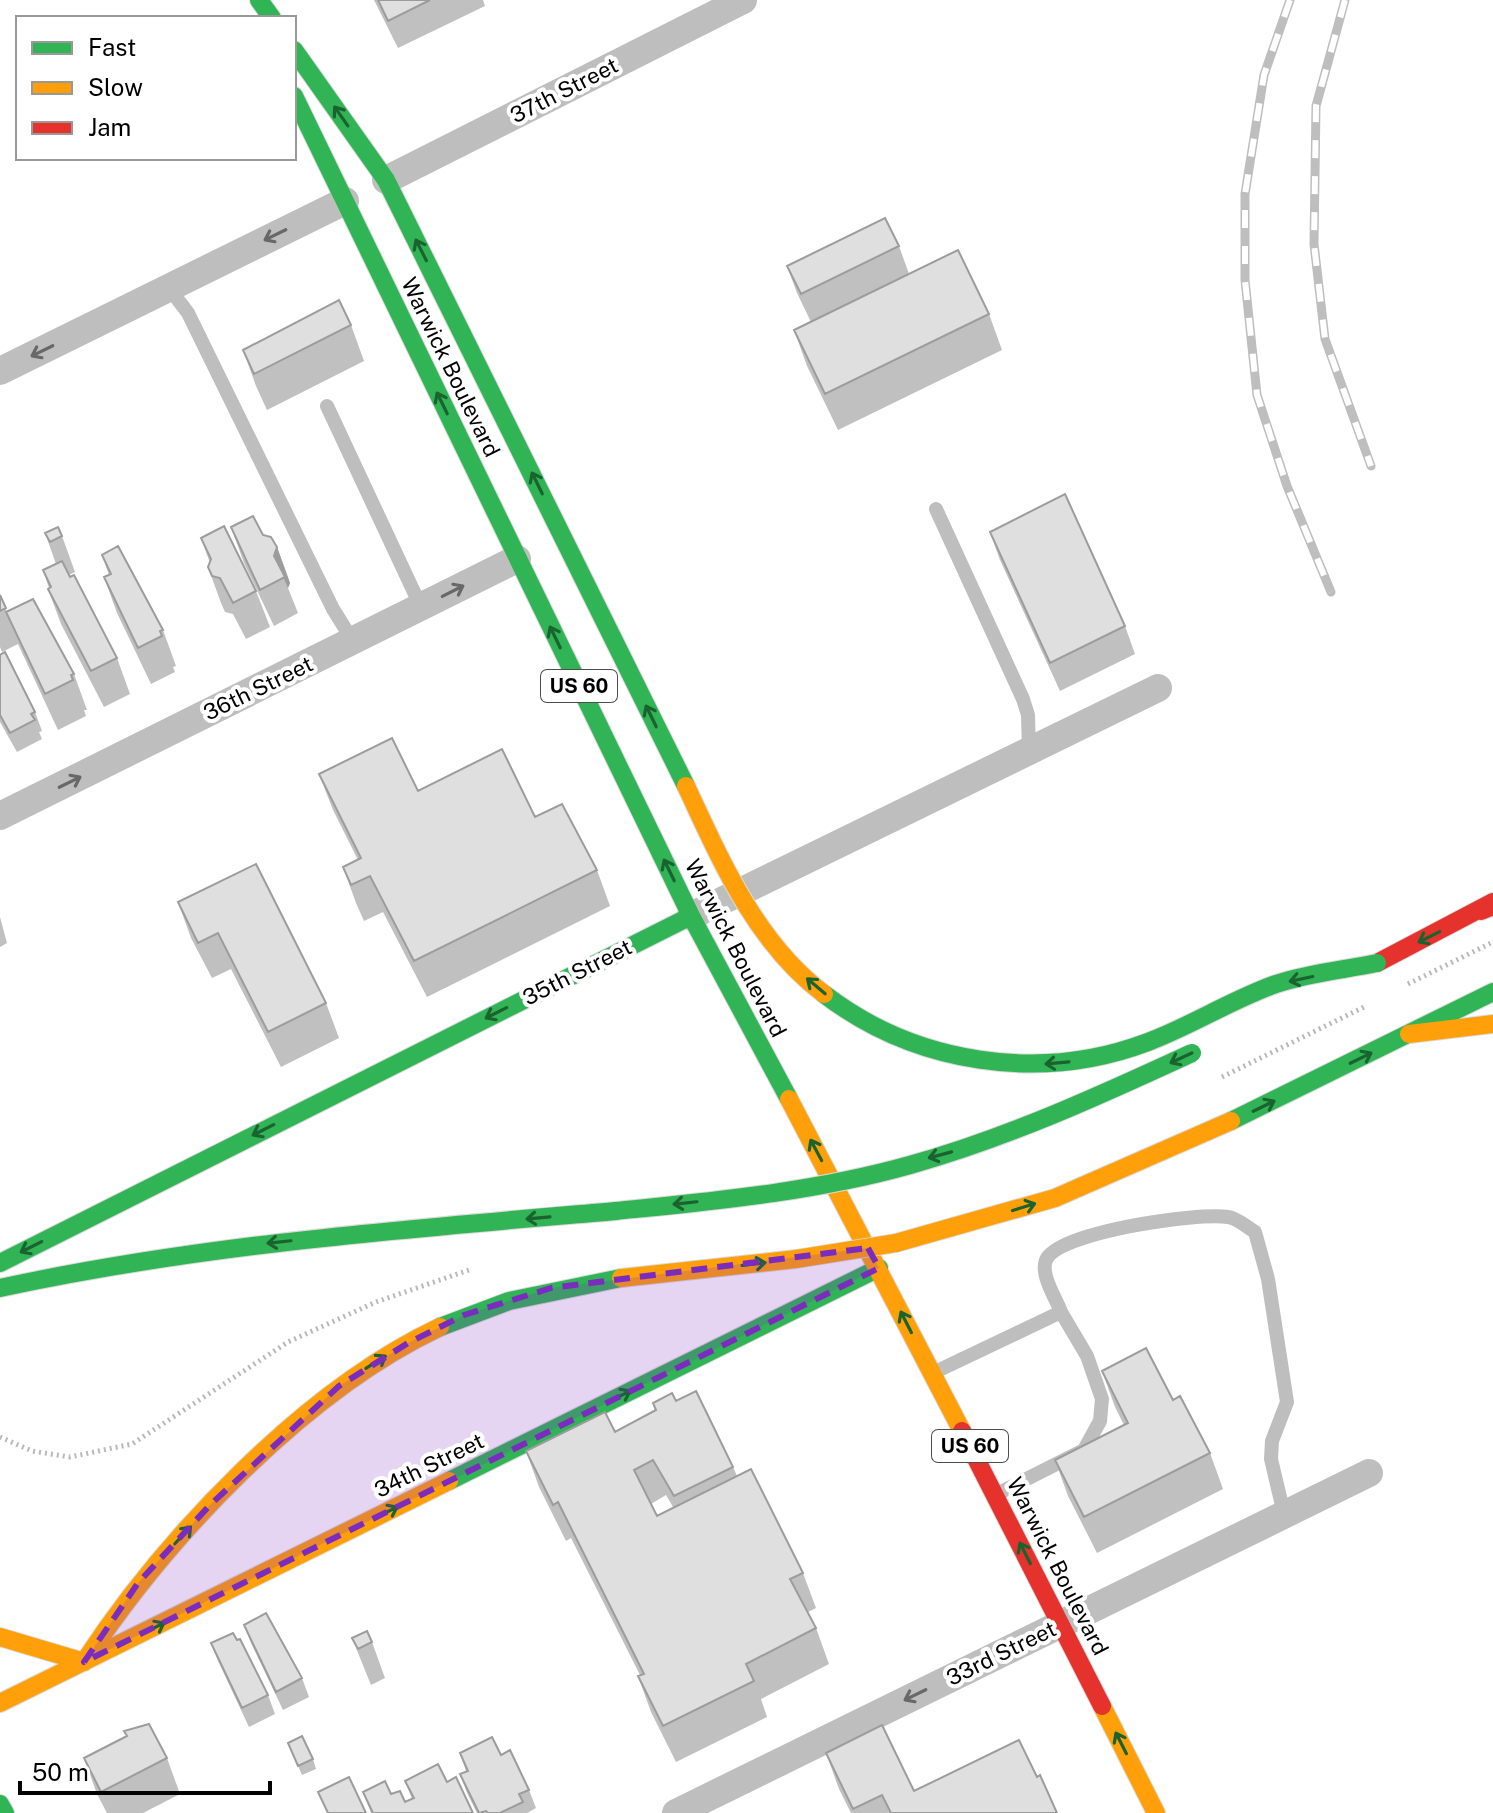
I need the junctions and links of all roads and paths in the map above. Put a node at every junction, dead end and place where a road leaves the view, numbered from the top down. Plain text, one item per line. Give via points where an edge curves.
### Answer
1 (743, 0) edge
2 (296, 53) edge
3 (296, 100) edge
4 (386, 180) junction
5 (345, 201) junction
6 (169, 288) junction
7 (0, 371) edge
8 (327, 406) dead end
9 (936, 509) dead end
10 (517, 559) junction
11 (421, 607) junction
12 (353, 641) junction
13 (1158, 688) dead end
14 (1029, 751) junction
15 (0, 816) edge
16 (1489, 906) edge
17 (691, 916) junction
18 (1377, 963) junction
19 (1320, 991) dead end
20 (1493, 992) edge
21 (1493, 1024) edge
22 (1409, 1034) junction
23 (1206, 1047) dead end
24 (0, 1263) edge
25 (482, 1267) dead end
26 (879, 1268) junction
27 (0, 1288) edge
28 (1061, 1312) junction
29 (933, 1373) junction
30 (0, 1437) edge
31 (1369, 1473) dead end
32 (995, 1495) junction
33 (1284, 1514) junction
34 (1060, 1623) junction
35 (0, 1637) edge
36 (84, 1662) junction
37 (0, 1703) edge
38 (0, 1804) edge
39 (5, 1813) edge
40 (676, 1813) edge
41 (1156, 1813) edge

1 - 4 street, 37th Street
4 -> 2 main road
3 - 5 main road, Warwick Boulevard / US 60
18 -> 4 main road, bridge via 1274,985 1143,1044 1047,1064 953,1056 899,1039 853,1014 795,968 745,904
5 -> 6 street
10 -> 5 main road, Warwick Boulevard / US 60
6 -> 7 street
6 - 12 lane via 188,313
8 - 11 lane
9 - 14 lane via 1023,699
11 -> 10 street, 36th Street
17 -> 10 main road, Warwick Boulevard / US 60
11 - 12 street, 36th Street
15 -> 12 street, 36th Street
13 - 14 street, 35th Street
14 - 17 street, 35th Street
16 -> 18 main road
17 -> 24 main road, 35th Street
26 -> 17 main road, Warwick Boulevard / US 60
18 - 19 main road, bridge
20 - 22 main road
21 - 22 main road
36 -> 22 main road, bridge via 138,1583 210,1505 339,1386 464,1315 551,1288 896,1243 1055,1198 1234,1120
23 -> 27 main road, bridge via 948,1154 777,1193 274,1242 123,1263
25 - 30 path via 328,1321 253,1363 132,1444 70,1457 32,1451
29 -> 26 main road, Warwick Boulevard / US 60
36 -> 26 main road, 34th Street
28 - 29 lane
28 - 32 lane via 1087,1356 1102,1399 1100,1421 1084,1450
28 - 33 lane via 1045,1273 1054,1249 1138,1223 1229,1217 1255,1232 1268,1279 1287,1402 1271,1459
29 - 32 main road, Warwick Boulevard / US 60
31 - 33 street, 33rd Street
34 -> 32 main road, Warwick Boulevard / US 60
33 - 34 street, 33rd Street
34 -> 40 street, 33rd Street
41 -> 34 main road, Warwick Boulevard / US 60
35 - 36 main road
36 - 37 main road, 34th Street
38 - 39 main road

